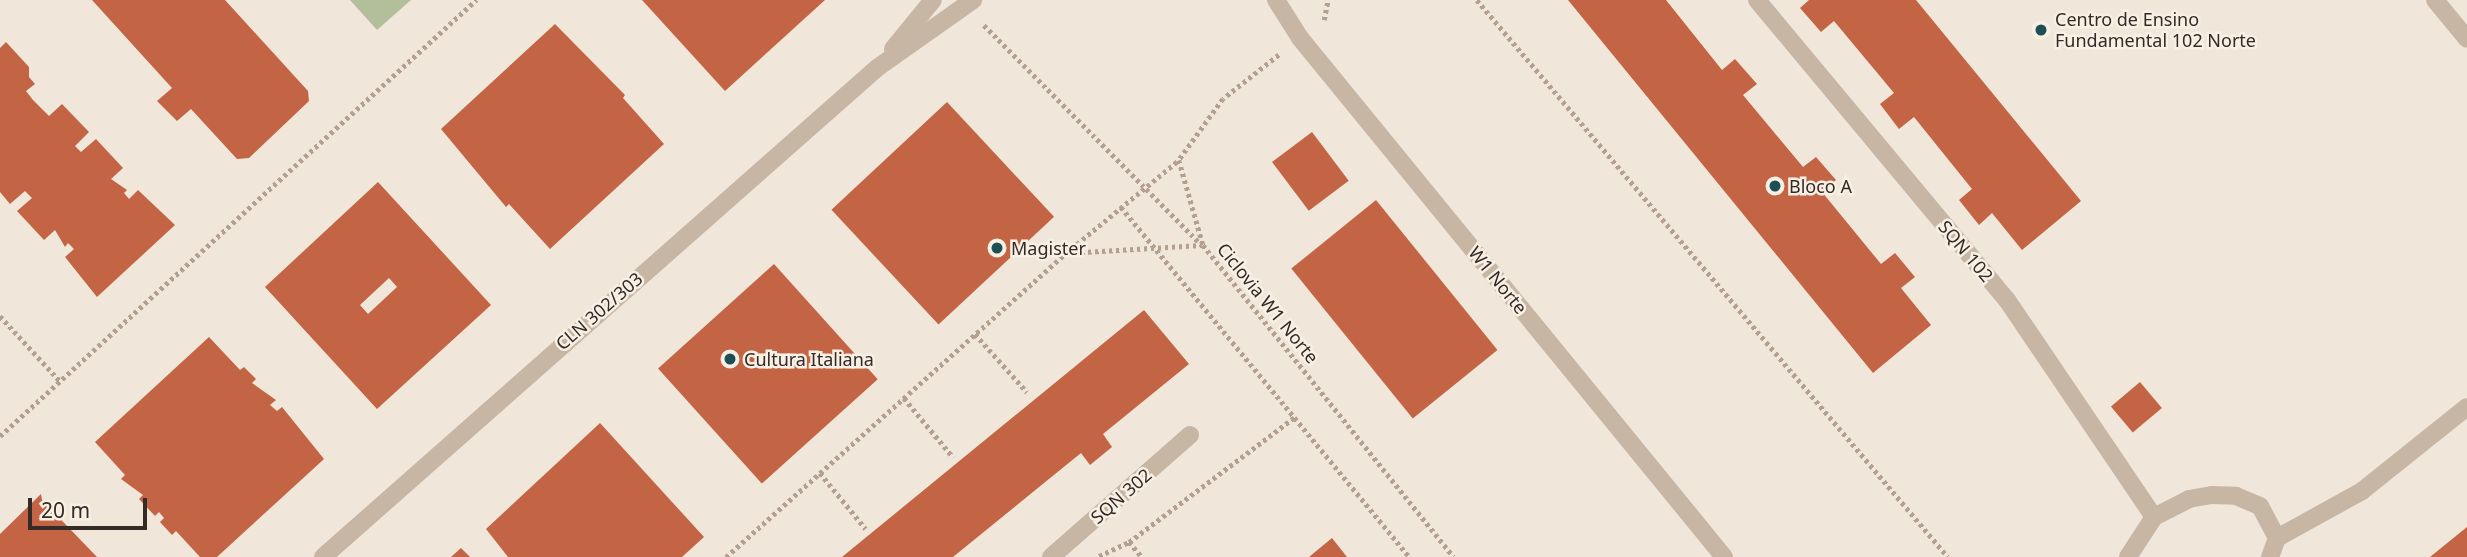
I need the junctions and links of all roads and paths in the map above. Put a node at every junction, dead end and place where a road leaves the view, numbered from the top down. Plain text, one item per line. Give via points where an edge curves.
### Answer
1 (476, 0) edge
2 (933, 0) edge
3 (1276, 0) edge
4 (1328, 0) edge
5 (1476, 0) edge
6 (1758, 0) edge
7 (2435, 0) edge
8 (969, 3) edge
9 (1300, 38) junction
10 (2467, 39) edge
11 (877, 68) junction
12 (1179, 160) junction
13 (1121, 207) junction
14 (1203, 245) junction
15 (1157, 248) junction
16 (1066, 253) junction
17 (0, 316) edge
18 (975, 334) junction
19 (60, 381) junction
20 (1027, 392) dead end
21 (904, 398) junction
22 (2467, 407) edge
23 (1295, 417) junction
24 (1190, 435) dead end
25 (0, 436) edge
26 (953, 457) dead end
27 (820, 473) junction
28 (2154, 517) junction
29 (866, 529) dead end
30 (2277, 538) junction
31 (1129, 542) junction
32 (323, 557) edge
33 (726, 557) edge
34 (1051, 557) edge
35 (1098, 557) edge
36 (1142, 557) edge
37 (1410, 557) edge
38 (1454, 557) edge
39 (1724, 557) edge
40 (1948, 557) edge
41 (2128, 557) edge
42 (2270, 557) edge

1 - 19 path
2 - 11 street, CLN 302/303
3 - 9 street, W1 Norte
4 - 9 path via 1324,21
5 - 40 path
6 - 28 street, SQN 102 via 2007,300
7 - 10 street
8 - 11 street, CLN 302/303
8 - 14 path
9 - 12 path via 1223,99
9 - 39 street, W1 Norte
11 - 32 street, CLN 302/303
12 - 13 path
12 - 14 path, Ciclovia W1 Norte
13 - 15 path
13 - 16 path
14 - 15 path
14 - 38 path, Ciclovia W1 Norte
15 - 16 path
15 - 23 path
16 - 18 path
17 - 19 path
18 - 20 path
18 - 21 path
19 - 25 path
21 - 26 path
21 - 27 path
22 - 30 street via 2362,491
23 - 31 path
23 - 37 path
24 - 34 street, SQN 302
27 - 29 path
27 - 33 path
28 - 30 street via 2189,499 2236,496 2260,506
28 - 41 street
30 - 42 street
31 - 35 path
31 - 36 path

